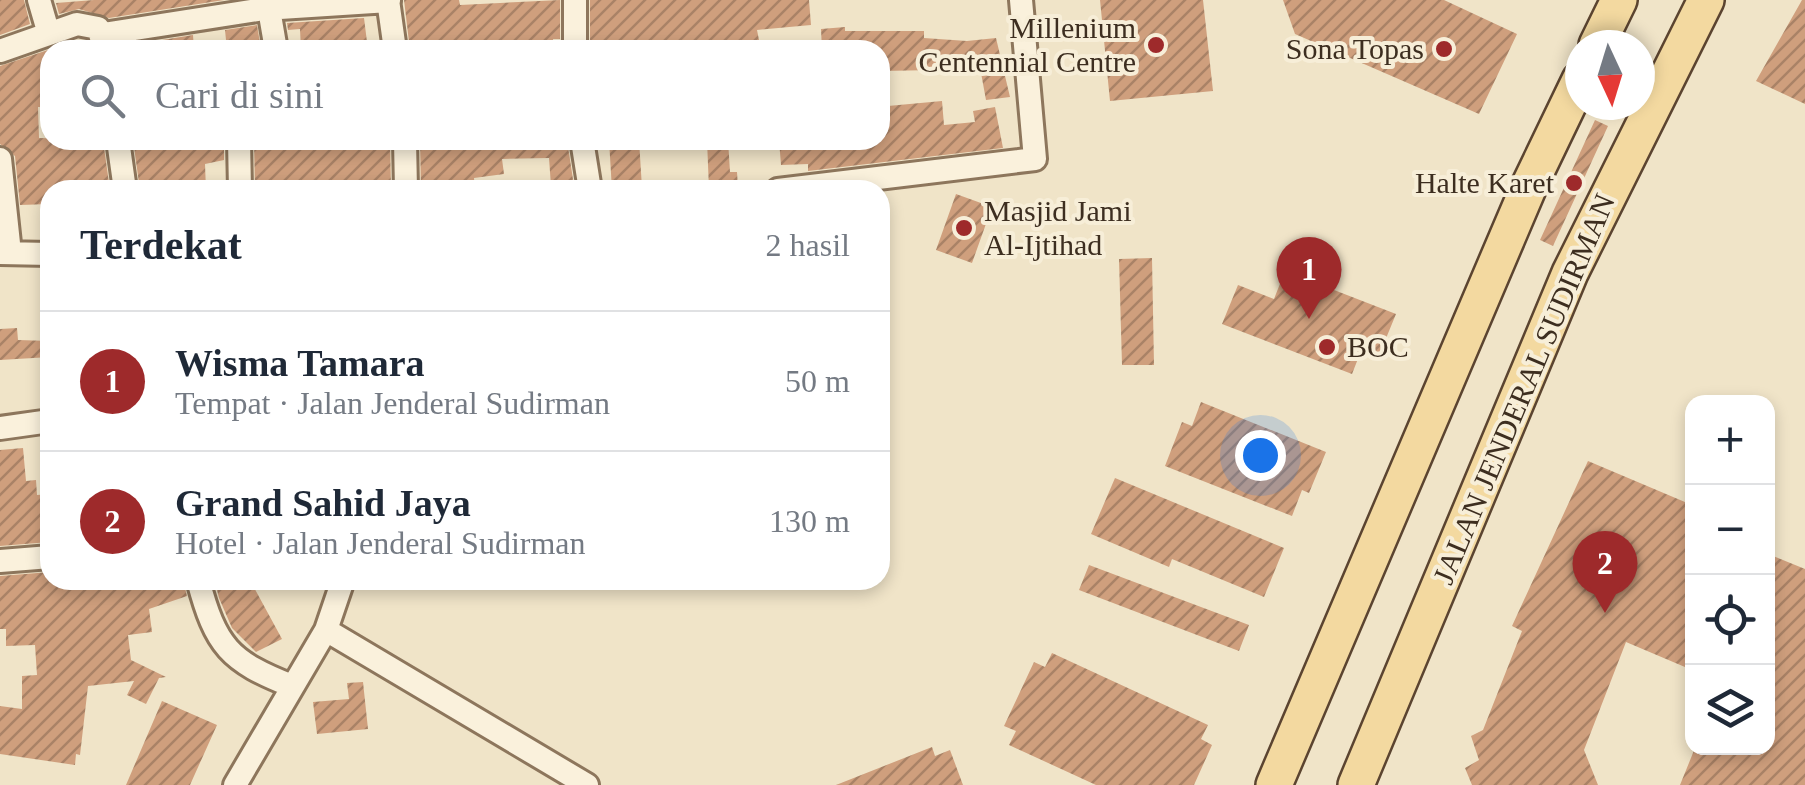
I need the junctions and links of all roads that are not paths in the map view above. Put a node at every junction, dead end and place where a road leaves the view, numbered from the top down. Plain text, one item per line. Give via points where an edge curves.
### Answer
1 (39, 0) edge
2 (575, 0) edge
3 (1021, 0) edge
4 (1619, 0) edge
5 (1706, 0) edge
6 (388, 1) edge
7 (269, 9) junction
8 (1604, 30) edge
9 (48, 31) junction
10 (103, 40) edge
11 (114, 40) edge
12 (274, 40) edge
13 (394, 40) edge
14 (575, 40) edge
15 (0, 51) edge
16 (1565, 111) edge
17 (119, 150) edge
18 (238, 150) edge
19 (405, 150) edge
20 (584, 150) edge
21 (0, 159) edge
22 (124, 180) edge
23 (240, 180) edge
24 (406, 180) edge
25 (588, 180) edge
26 (861, 180) edge
27 (5, 253) edge
28 (40, 254) edge
29 (40, 422) edge
30 (0, 428) edge
31 (40, 558) edge
32 (0, 561) edge
33 (202, 590) edge
34 (340, 590) edge
35 (326, 630) junction
36 (292, 686) junction
37 (236, 785) edge
38 (588, 785) edge
39 (1274, 785) edge
40 (1356, 785) edge

1 - 9 street
2 - 14 street
3 - 26 street via 1036,159
4 - 8 main road
5 - 40 main road, JALAN JENDERAL SUDIRMAN via 1570,273
6 - 7 street
6 - 13 street
7 - 11 street
7 - 12 street
9 - 10 street via 77,24 98,28
9 - 15 street
16 - 39 main road
17 - 22 street
18 - 23 street
19 - 24 street
20 - 25 street
21 - 27 street
27 - 28 street
29 - 30 street
31 - 32 street
33 - 36 street via 227,652
34 - 35 street
35 - 36 street
35 - 38 street
36 - 37 street

